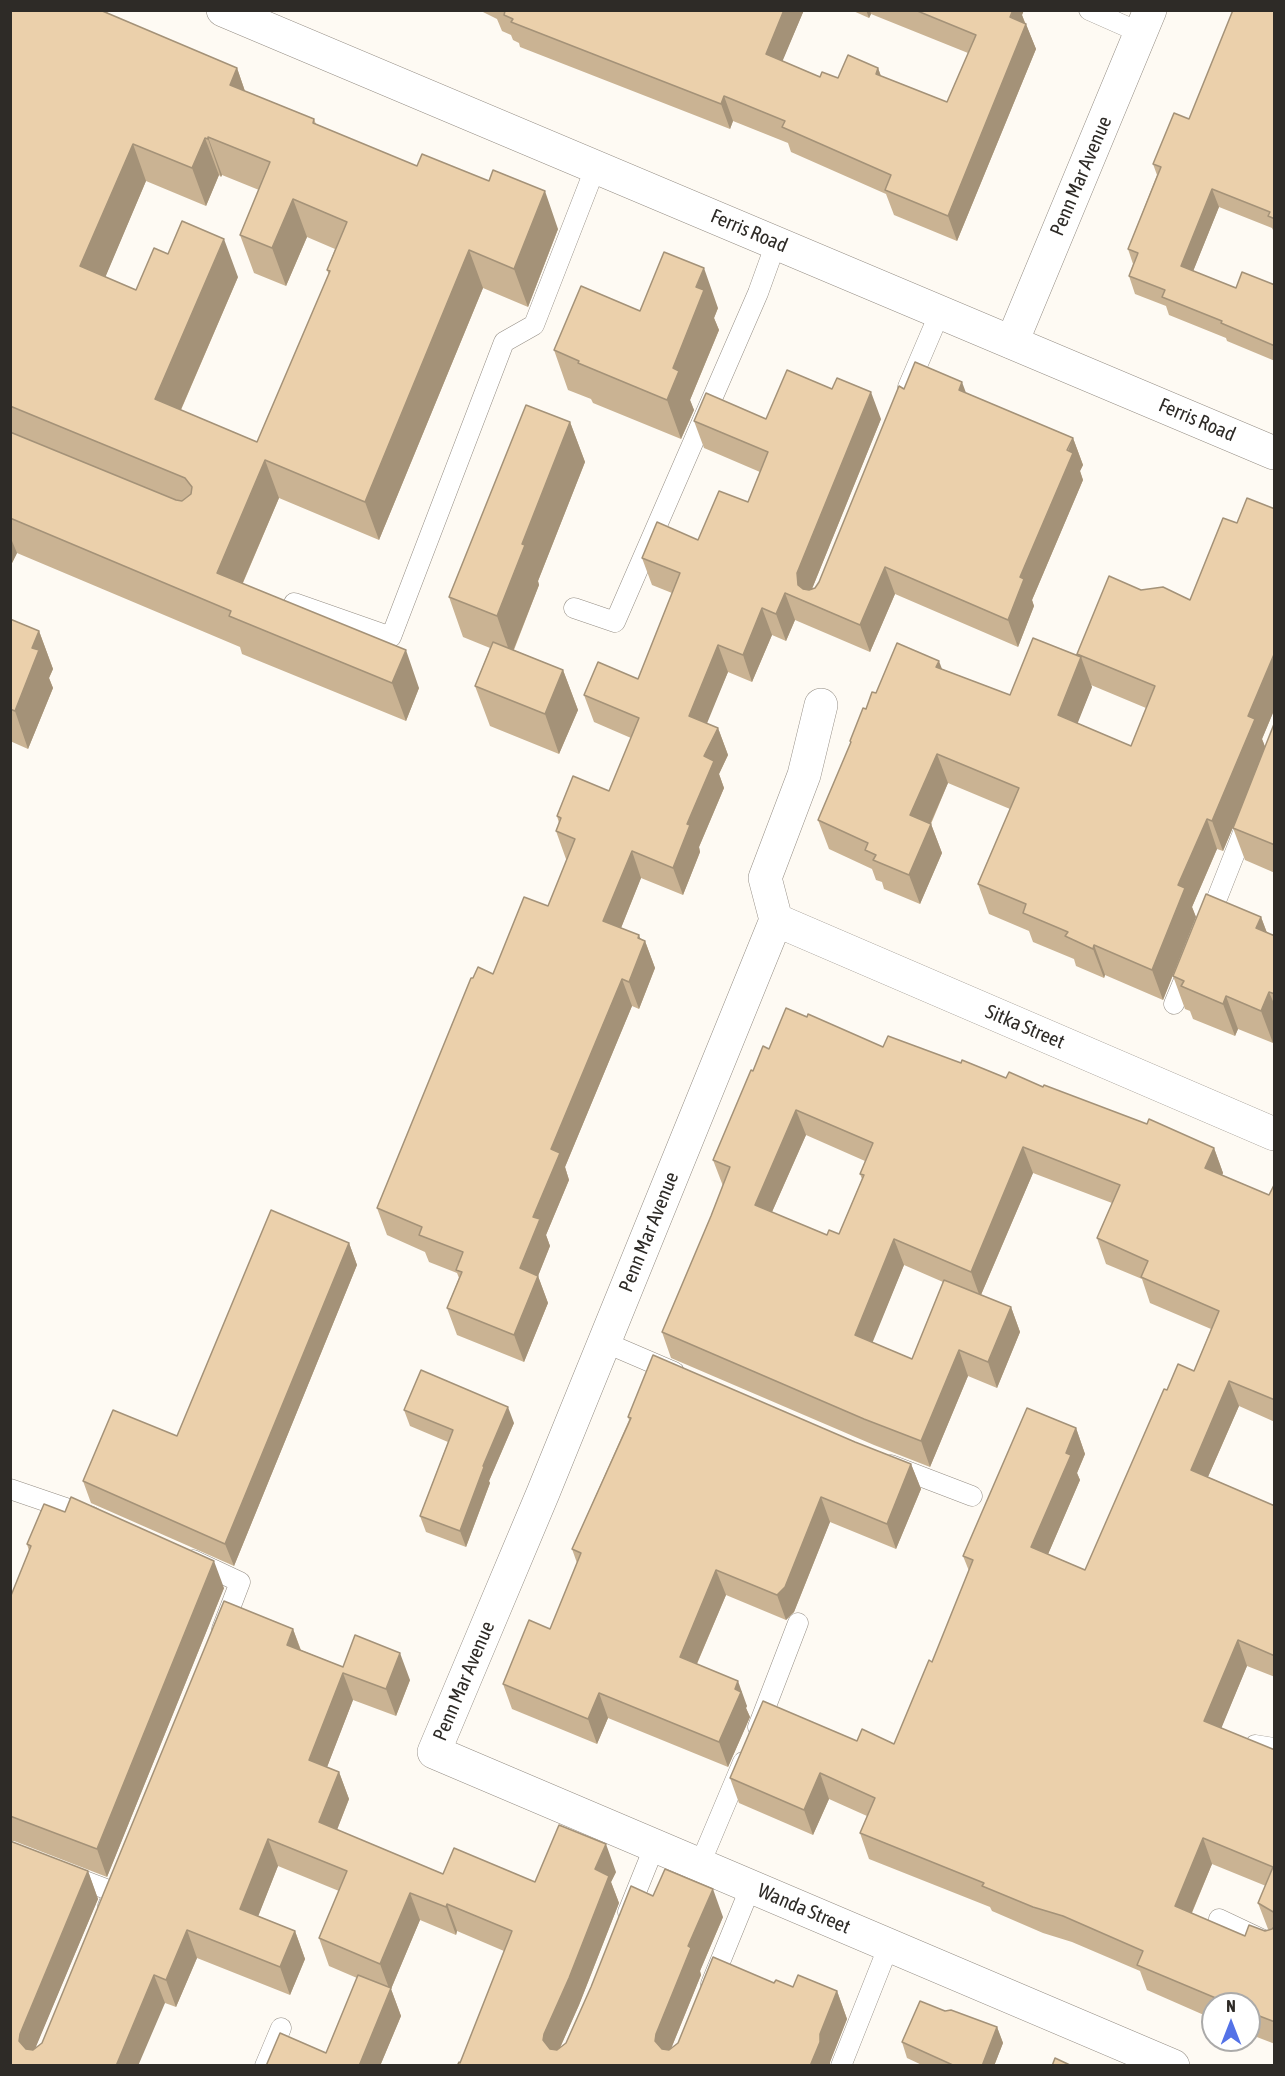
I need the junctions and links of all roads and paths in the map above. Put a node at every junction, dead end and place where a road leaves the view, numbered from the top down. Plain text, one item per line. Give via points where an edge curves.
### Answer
1 (223, 10) edge
2 (1089, 10) edge
3 (1145, 22) edge
4 (596, 166) junction
5 (777, 243) junction
6 (940, 312) junction
7 (1012, 342) junction
8 (899, 406) edge
9 (1275, 453) edge
10 (294, 603) edge
11 (574, 609) dead end
12 (821, 705) dead end
13 (1257, 798) edge
14 (776, 920) junction
15 (1174, 1004) edge
16 (1275, 1134) edge
17 (604, 1342) junction
18 (692, 1380) edge
19 (869, 1456) edge
20 (10, 1489) edge
21 (972, 1496) dead end
22 (108, 1523) edge
23 (174, 1551) edge
24 (798, 1623) dead end
25 (213, 1650) edge
26 (434, 1752) joint
27 (655, 1845) junction
28 (700, 1864) junction
29 (52, 1868) edge
30 (123, 1870) edge
31 (751, 1886) junction
32 (114, 1892) junction
33 (1219, 1919) dead end
34 (100, 1925) edge
35 (620, 1933) edge
36 (889, 1945) junction
37 (1275, 1945) edge
38 (704, 2002) edge
39 (281, 2028) dead end
40 (265, 2066) edge
41 (841, 2066) edge
42 (1173, 2066) edge

1 - 4 street, Ferris Road
2 - 3 lane
3 - 7 street, Penn Mar Avenue
4 - 5 street, Ferris Road
4 - 10 lane via 534,325 504,342 391,637
5 - 6 street, Ferris Road
5 - 11 lane via 615,622
6 - 7 street, Ferris Road
6 - 8 lane
7 - 9 street, Ferris Road
12 - 14 street via 804,775 765,878
13 - 15 lane
14 - 16 street, Sitka Street
14 - 17 street, Penn Mar Avenue
17 - 18 lane
17 - 26 street, Penn Mar Avenue
19 - 21 lane
20 - 22 lane
23 - 25 lane via 240,1582
24 - 28 lane
26 - 27 street, Wanda Street
27 - 28 street, Wanda Street
27 - 35 lane
28 - 31 street, Wanda Street
29 - 32 lane
30 - 32 lane
31 - 36 street, Wanda Street
31 - 38 lane
32 - 34 lane
33 - 37 lane
36 - 41 lane
36 - 42 street, Wanda Street
39 - 40 lane

